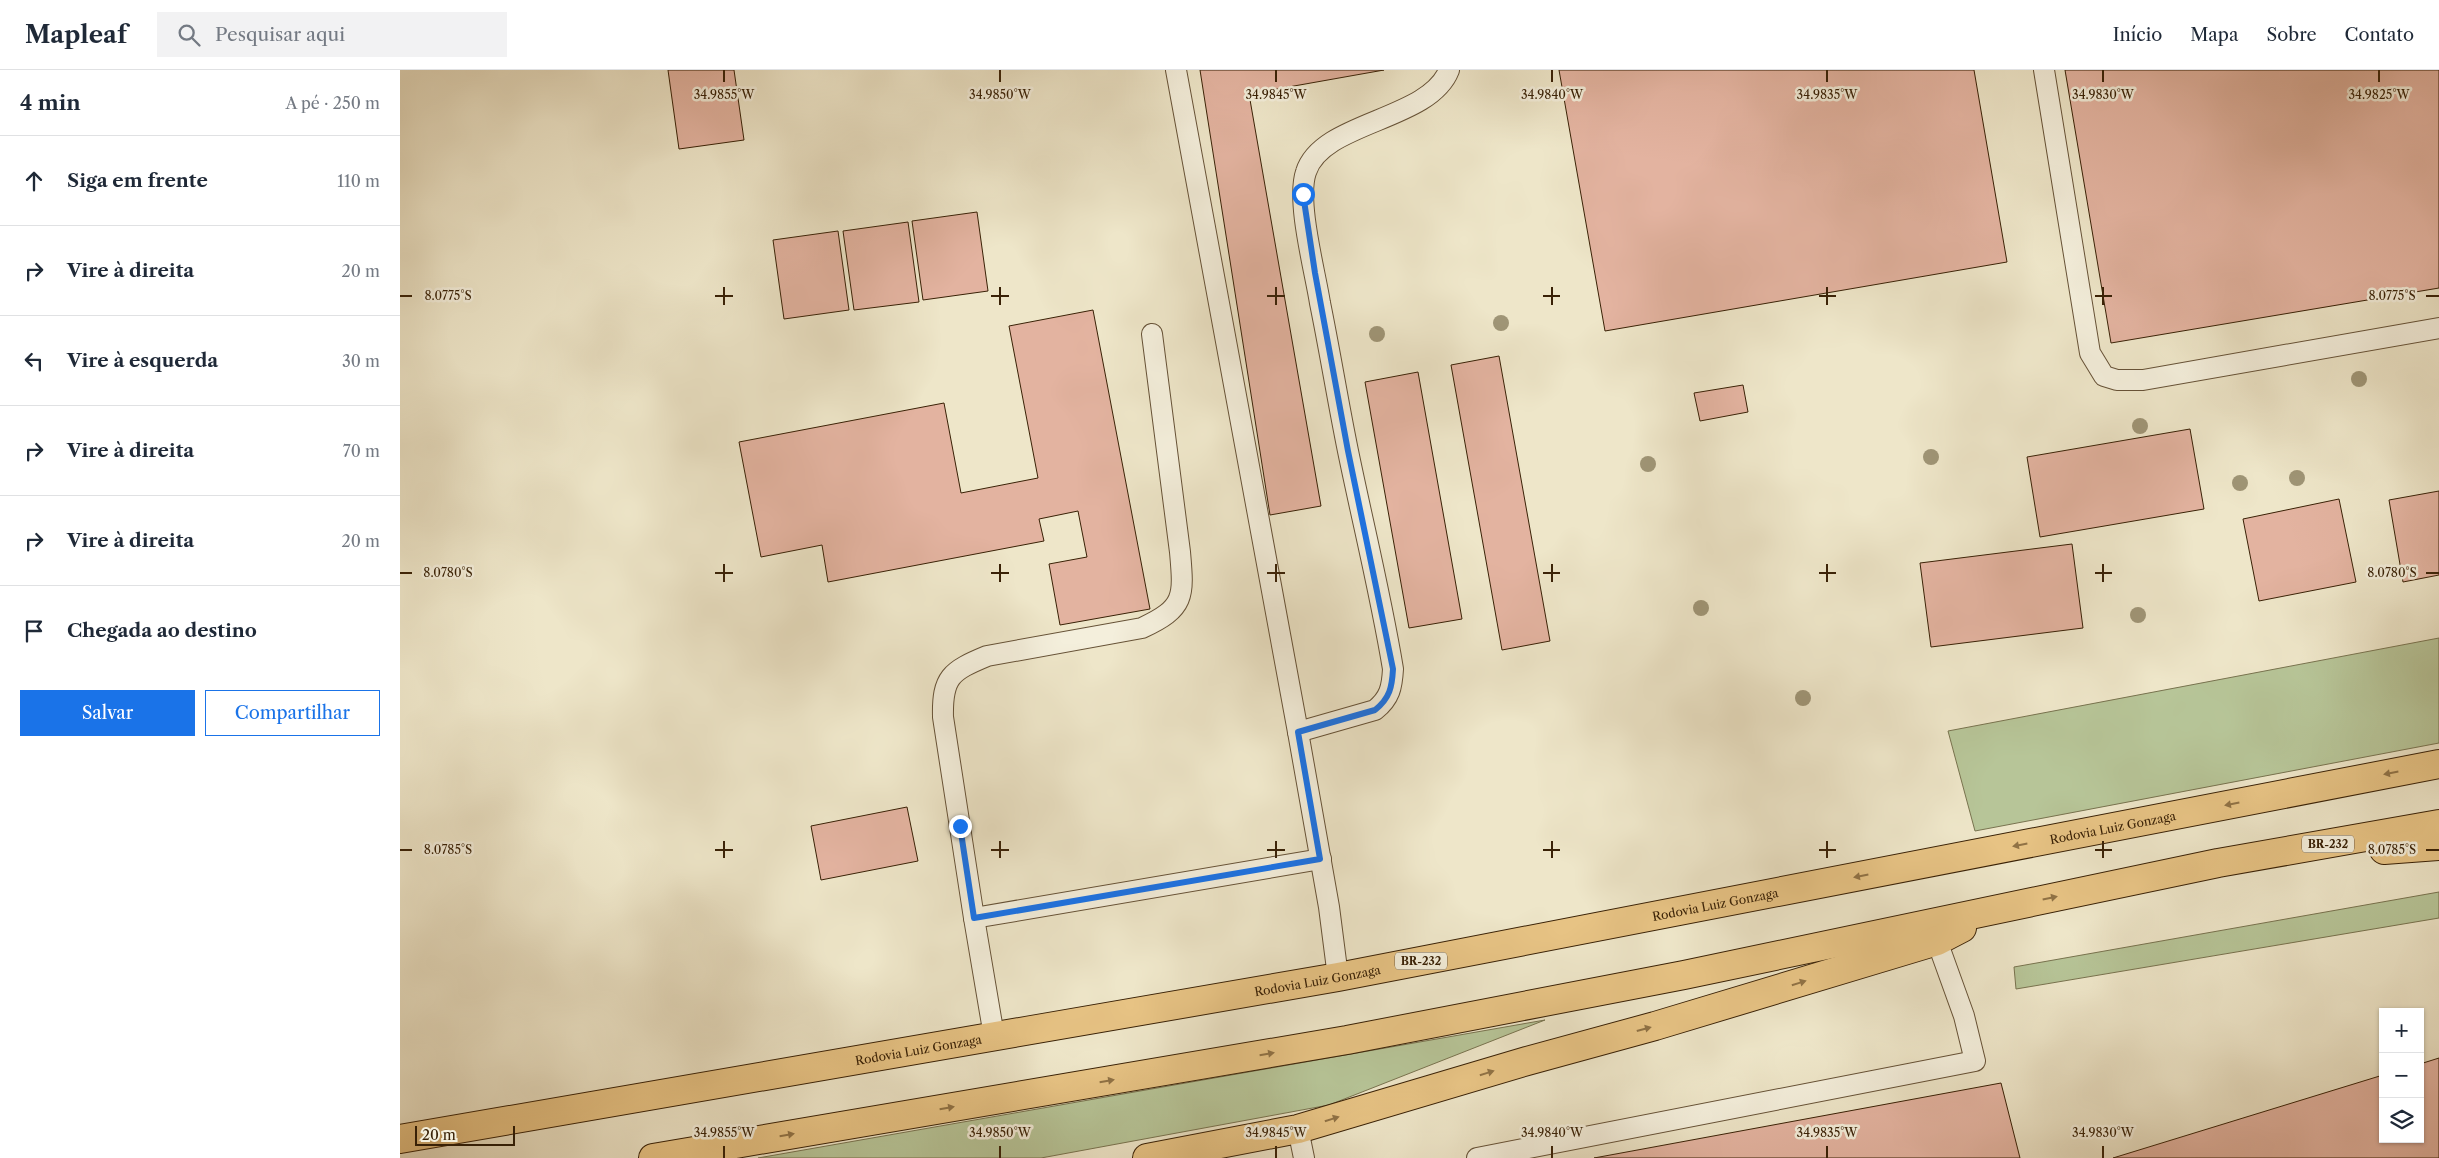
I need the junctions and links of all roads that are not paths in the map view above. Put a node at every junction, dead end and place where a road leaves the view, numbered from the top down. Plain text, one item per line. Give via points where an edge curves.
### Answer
1 (1176, 70) edge
2 (1450, 70) edge
3 (2044, 70) edge
4 (2439, 328) edge
5 (1152, 334) dead end
6 (1298, 732) junction
7 (2439, 764) edge
8 (2439, 824) edge
9 (2439, 846) edge
10 (1320, 859) junction
11 (2218, 863) junction
12 (2002, 908) junction
13 (974, 918) junction
14 (1937, 941) junction
15 (1338, 977) junction
16 (994, 1036) junction
17 (1298, 1129) junction
18 (400, 1139) edge
19 (652, 1158) edge
20 (1147, 1158) edge
21 (1304, 1158) edge
22 (1477, 1158) edge

1 - 6 lane
2 - 6 lane via 1430,95 1333,142 1315,156 1306,172 1303,194 1313,264 1393,669 1392,687 1375,710
3 - 4 lane via 2090,352 2104,376 2117,380 2143,380
5 - 13 lane via 1183,580 1180,598 1166,617 1142,628 987,656 964,666 949,678 943,696 943,717
6 - 10 lane
7 -> 15 highway, Rodovia Luiz Gonzaga / BR-232
8 - 11 highway, BR-232
9 - 11 highway
10 - 13 lane
10 - 15 lane
12 -> 11 highway, BR-232
12 - 14 highway
19 -> 12 highway, BR-232 via 1347,1040 1684,975
13 - 16 lane
17 -> 14 highway
14 - 22 lane via 1964,1016 1975,1060
15 - 16 highway, Rodovia Luiz Gonzaga / BR-232
16 - 18 highway, Rodovia Luiz Gonzaga / BR-232
17 - 20 highway
17 - 21 lane

